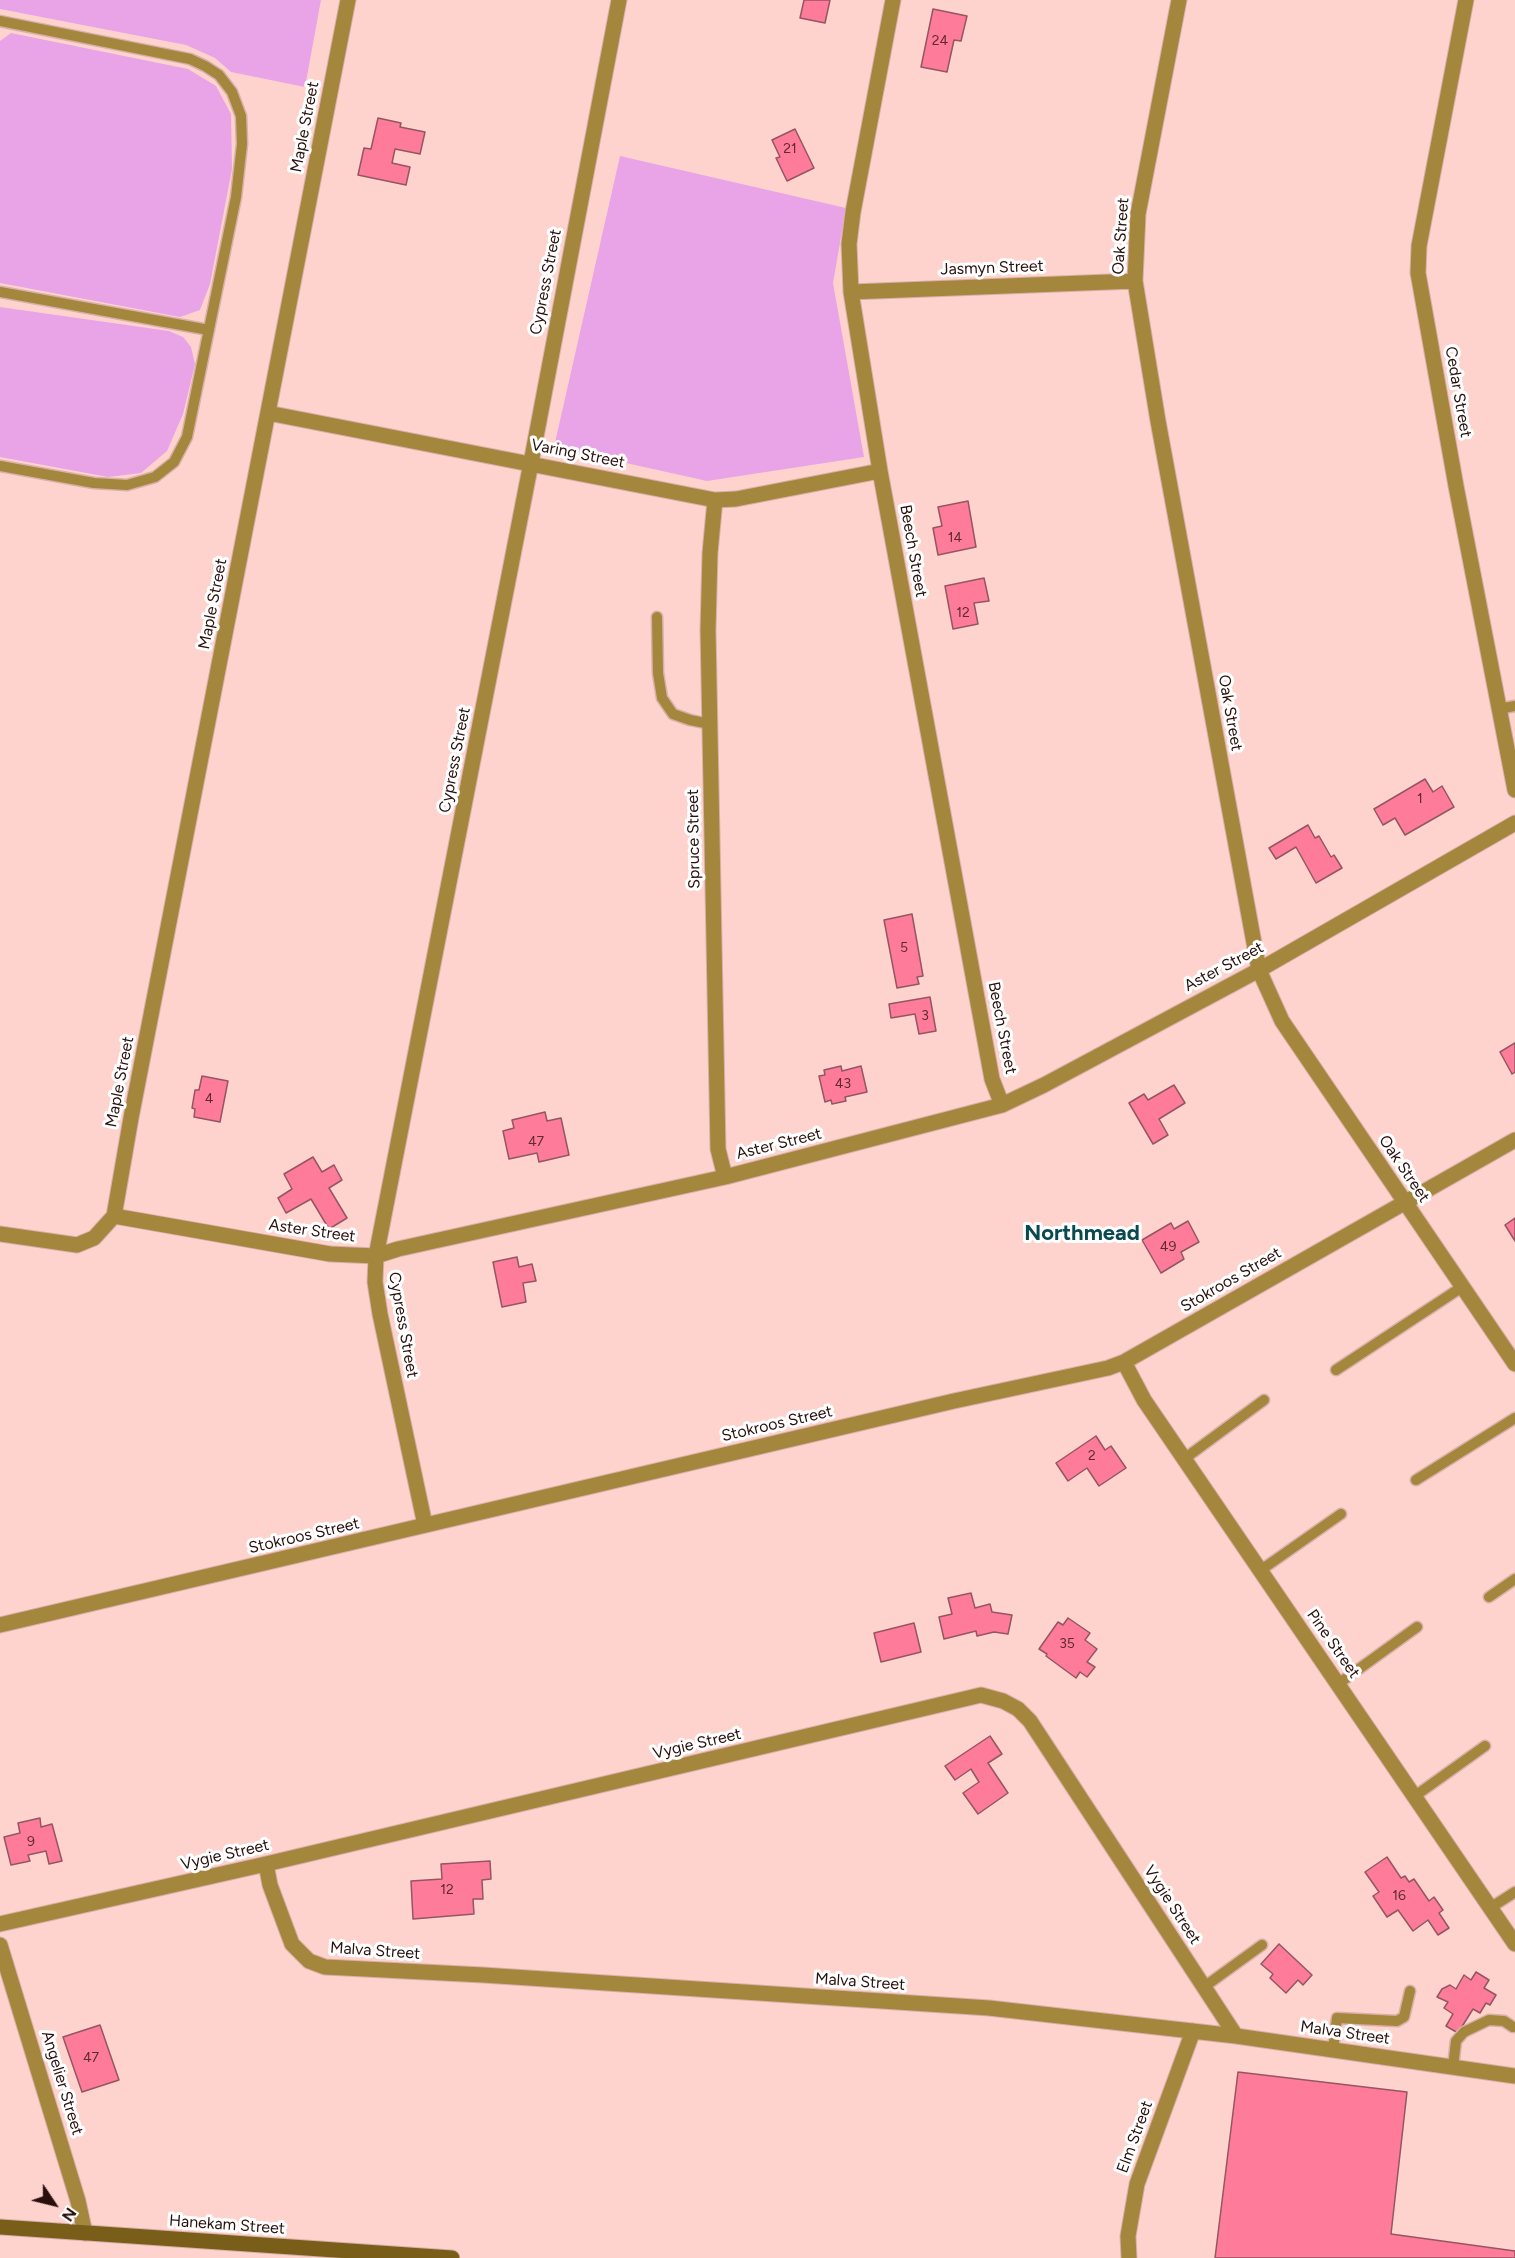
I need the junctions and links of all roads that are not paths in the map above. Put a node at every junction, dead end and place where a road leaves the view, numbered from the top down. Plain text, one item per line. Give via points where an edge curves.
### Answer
1 (348, 0) edge
2 (619, 0) edge
3 (893, 0) edge
4 (1179, 0) edge
5 (1466, 0) edge
6 (0, 21) edge
7 (1135, 281) junction
8 (0, 292) edge
9 (851, 292) junction
10 (209, 330) junction
11 (268, 413) junction
12 (531, 463) junction
13 (0, 466) edge
14 (880, 471) junction
15 (715, 500) junction
16 (657, 617) dead end
17 (1515, 706) edge
18 (1499, 710) junction
19 (710, 724) junction
20 (1515, 790) edge
21 (1515, 824) edge
22 (1259, 970) junction
23 (1002, 1105) junction
24 (1515, 1140) edge
25 (725, 1177) junction
26 (1404, 1203) junction
27 (114, 1216) junction
28 (0, 1234) edge
29 (376, 1257) junction
30 (1462, 1287) junction
31 (1124, 1362) junction
32 (1515, 1364) edge
33 (1336, 1370) dead end
34 (1264, 1400) dead end
35 (1515, 1418) edge
36 (1184, 1459) junction
37 (1416, 1480) dead end
38 (1341, 1514) dead end
39 (425, 1525) junction
40 (1261, 1570) junction
41 (1515, 1579) edge
42 (1489, 1598) dead end
43 (0, 1626) edge
44 (1417, 1627) dead end
45 (1338, 1684) junction
46 (1485, 1746) dead end
47 (1415, 1796) junction
48 (266, 1864) junction
49 (1515, 1892) edge
50 (1490, 1908) junction
51 (0, 1924) edge
52 (1515, 1944) edge
53 (0, 1945) edge
54 (1262, 1946) dead end
55 (1204, 1987) junction
56 (1410, 1991) dead end
57 (1513, 2027) dead end
58 (1193, 2031) junction
59 (1236, 2036) junction
60 (1333, 2049) junction
61 (1453, 2067) junction
62 (1515, 2076) edge
63 (0, 2228) edge
64 (85, 2233) junction
65 (452, 2258) edge
66 (1129, 2258) edge

1 - 11 street, Maple Street
2 - 12 street, Cypress Street
3 - 9 street, Beech Street via 853,212 849,244
4 - 7 street, Oak Street via 1138,214
5 - 18 street, Cedar Street via 1419,246 1418,273
6 - 10 lane via 190,59 219,75 232,92 241,116 243,144
7 - 9 street, Jasmyn Street
7 - 22 street, Oak Street
8 - 10 lane
9 - 14 street, Beech Street
10 - 13 lane via 187,437 174,462 155,477 127,485 94,483
11 - 12 street, Varing Street
11 - 27 street, Maple Street
12 - 15 street, Varing Street
12 - 29 street, Cypress Street
14 - 15 street, Varing Street
14 - 23 street, Beech Street via 992,1079
15 - 19 street, Spruce Street via 708,630
16 - 19 lane via 662,698 674,714
17 - 18 lane
18 - 20 street, Cedar Street
19 - 25 street, Spruce Street via 718,1149
21 - 22 street, Aster Street
22 - 23 street, Aster Street
22 - 26 street, Oak Street via 1282,1021
23 - 25 street, Aster Street
24 - 26 street, Stokroos Street
25 - 29 street, Aster Street
26 - 30 street, Oak Street
26 - 31 street, Stokroos Street
27 - 28 street via 94,1238 77,1245
27 - 29 street, Aster Street via 330,1254
29 - 39 street, Cypress Street via 380,1314
30 - 32 street, Oak Street
30 - 33 lane
31 - 36 street, Pine Street via 1143,1400
31 - 39 street, Stokroos Street
34 - 36 lane
35 - 37 lane
36 - 40 street, Pine Street
38 - 40 lane
39 - 43 street, Stokroos Street
40 - 45 street, Pine Street
41 - 42 lane
44 - 45 lane
45 - 47 street, Pine Street
46 - 47 lane
47 - 50 street, Pine Street
48 - 51 street, Vygie Street
48 - 55 street, Vygie Street via 981,1695 1003,1701 1030,1721
48 - 58 street, Malva Street via 292,1944 309,1961 325,1967 989,2008
49 - 50 lane
50 - 52 street, Pine Street
53 - 64 street, Angelier Street
54 - 55 lane
55 - 59 street, Vygie Street
56 - 60 lane via 1404,2017 1397,2021 1336,2018
57 - 61 lane via 1504,2021 1489,2020 1464,2032 1456,2041
58 - 59 street, Malva Street
58 - 66 street, Elm Street via 1137,2184 1128,2236
59 - 60 street, Malva Street
60 - 61 street, Malva Street
61 - 62 street, Malva Street
63 - 64 street, Hanekam Street
64 - 65 street, Hanekam Street

